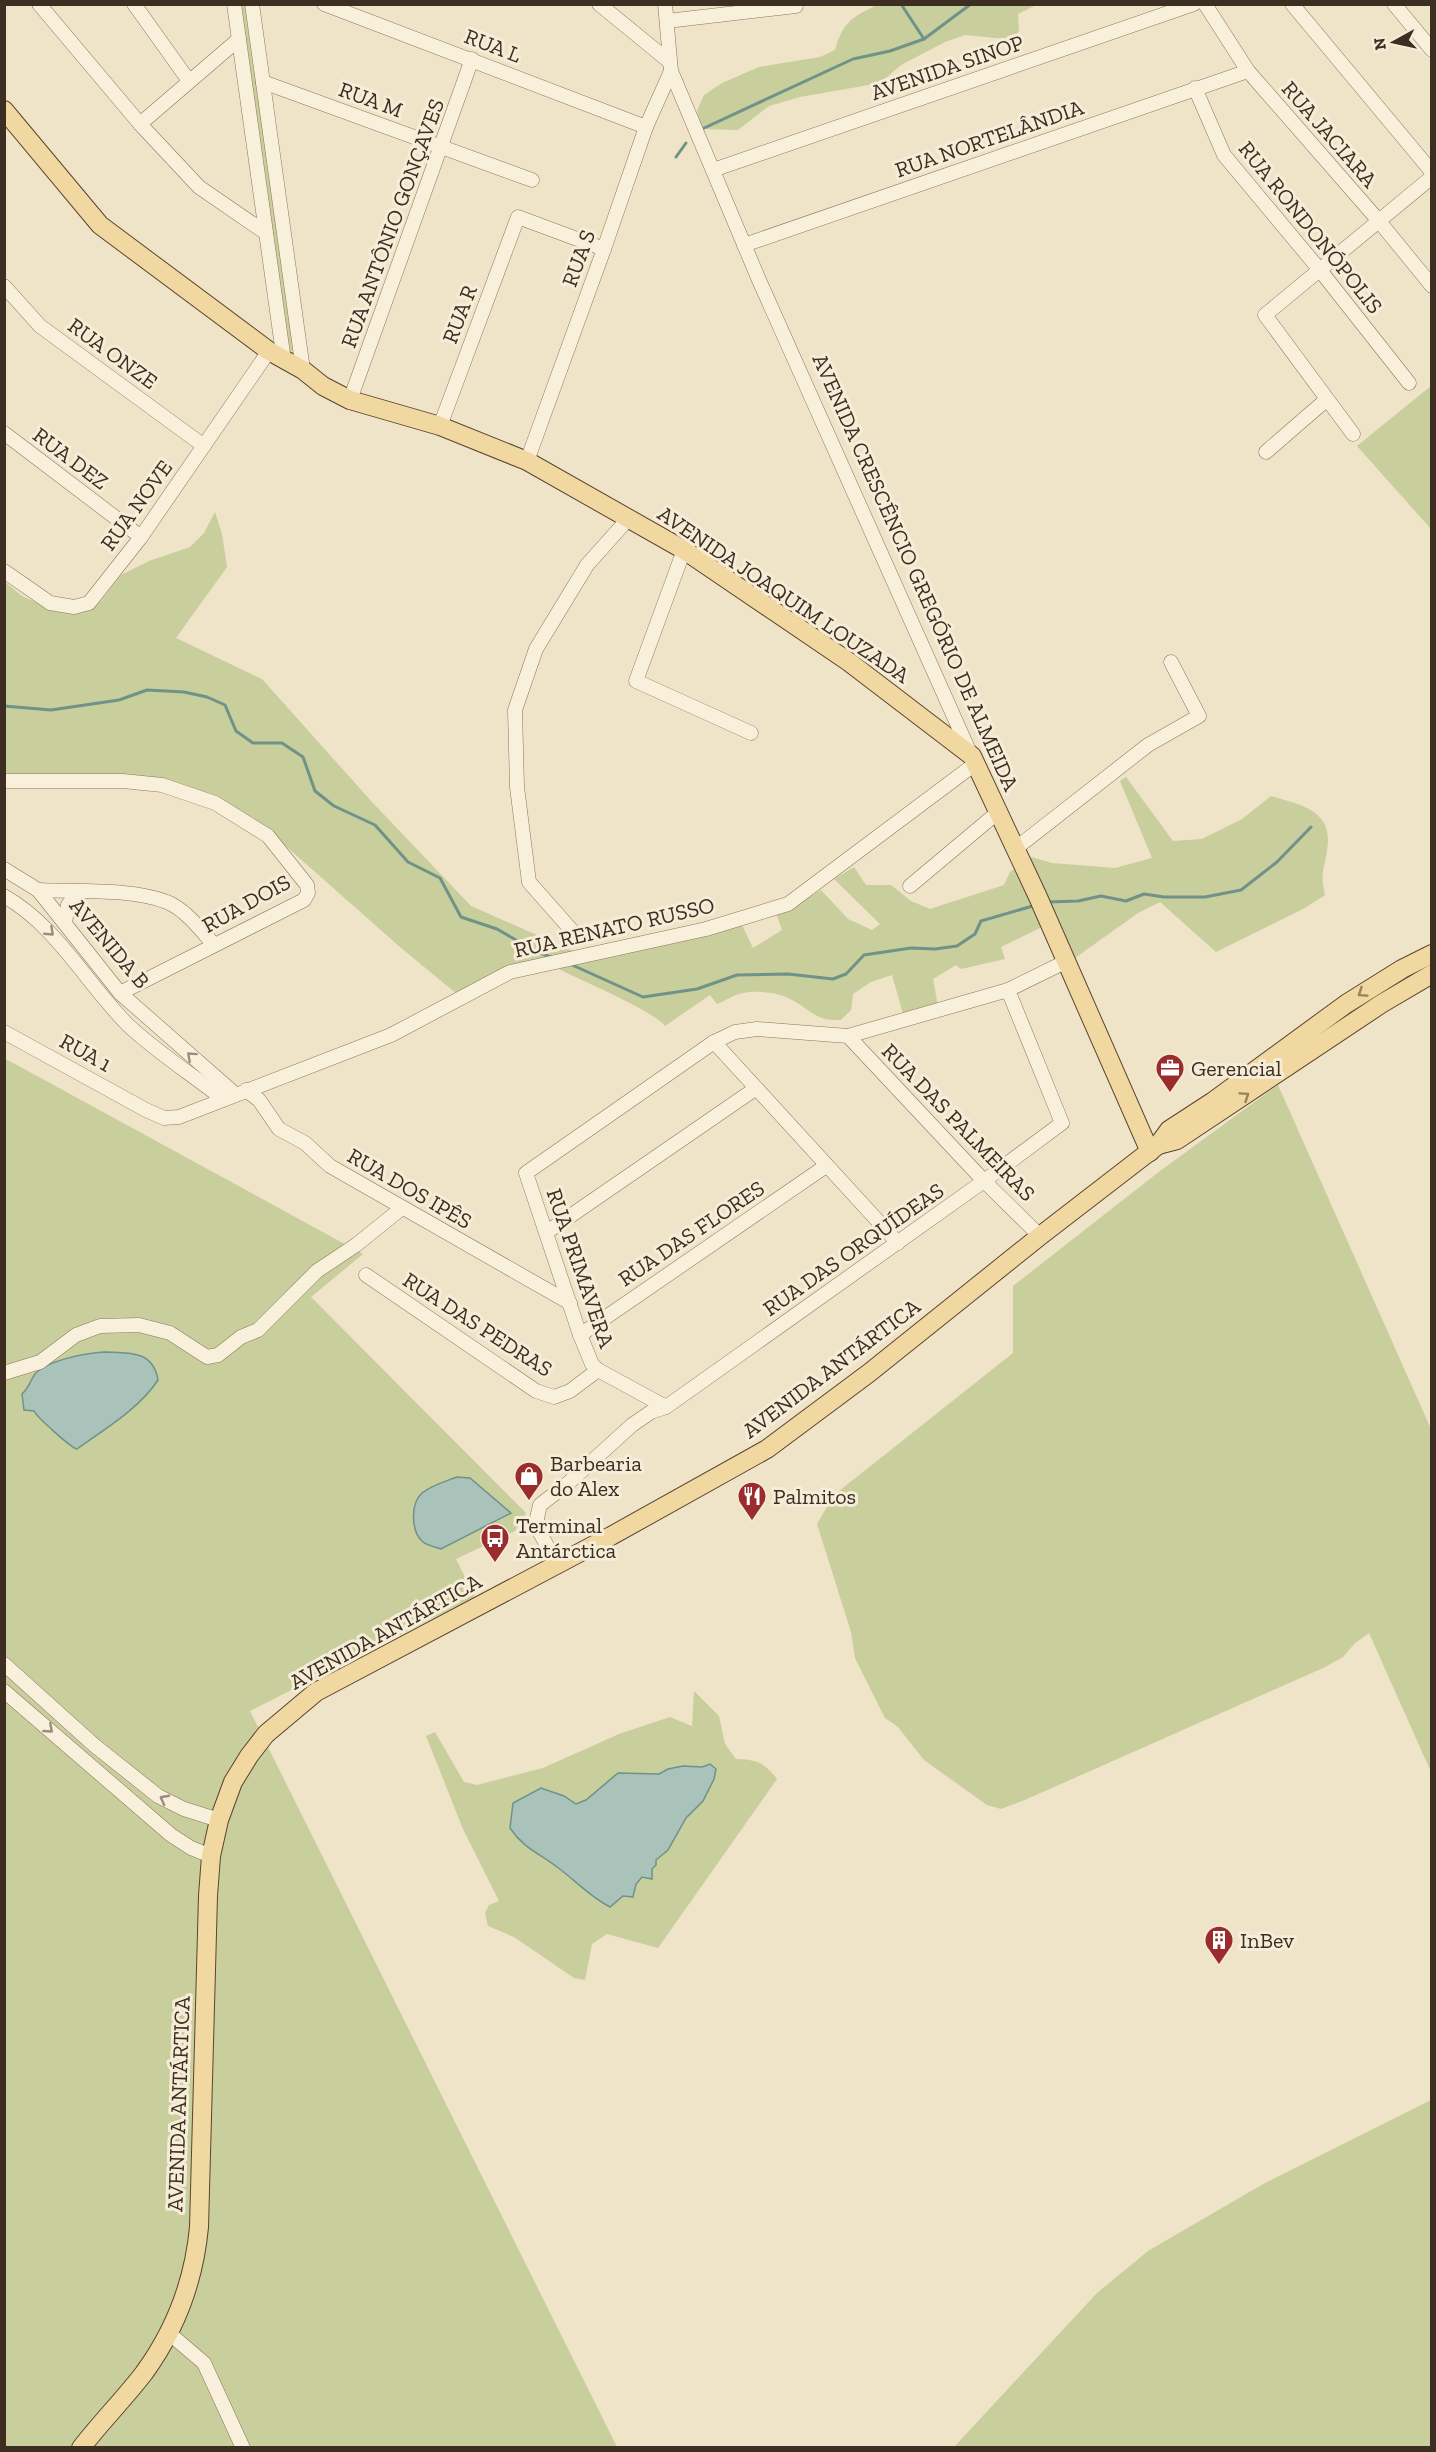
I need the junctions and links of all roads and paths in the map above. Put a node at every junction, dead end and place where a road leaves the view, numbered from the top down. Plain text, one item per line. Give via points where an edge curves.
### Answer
1 (39, 4) edge
2 (134, 4) edge
3 (234, 4) edge
4 (252, 4) edge
5 (324, 4) edge
6 (599, 4) edge
7 (665, 4) edge
8 (1194, 4) edge
9 (1204, 4) edge
10 (1292, 4) edge
11 (1394, 4) edge
12 (796, 5) edge
13 (344, 8) edge
14 (667, 21) junction
15 (239, 39) junction
16 (1431, 50) edge
17 (472, 59) junction
18 (671, 66) junction
19 (1248, 71) junction
20 (189, 81) junction
21 (263, 82) junction
22 (1195, 88) junction
23 (4, 110) edge
24 (140, 124) junction
25 (646, 127) junction
26 (442, 147) junction
27 (713, 170) junction
28 (1431, 172) edge
29 (1431, 177) edge
30 (532, 180) dead end
31 (1378, 220) junction
32 (266, 233) junction
33 (744, 245) junction
34 (604, 249) junction
35 (1319, 269) junction
36 (4, 286) edge
37 (1431, 286) edge
38 (277, 356) junction
39 (303, 370) junction
40 (1409, 383) dead end
41 (350, 400) junction
42 (1326, 400) junction
43 (440, 426) junction
44 (4, 433) edge
45 (1353, 434) dead end
46 (204, 446) junction
47 (1266, 452) dead end
48 (527, 461) junction
49 (629, 518) junction
50 (141, 537) junction
51 (684, 550) junction
52 (4, 571) edge
53 (1171, 662) dead end
54 (751, 733) dead end
55 (974, 760) junction
56 (4, 782) edge
57 (997, 813) junction
58 (1015, 849) junction
59 (4, 870) edge
60 (910, 886) dead end
61 (38, 890) junction
62 (78, 892) junction
63 (4, 896) edge
64 (65, 922) junction
65 (574, 933) dead end
66 (214, 945) junction
67 (1067, 961) junction
68 (1429, 962) edge
69 (1008, 990) junction
70 (120, 993) junction
71 (4, 1032) edge
72 (848, 1036) junction
73 (714, 1042) junction
74 (198, 1080) junction
75 (755, 1089) junction
76 (235, 1095) junction
77 (191, 1112) junction
78 (1154, 1149) junction
79 (826, 1166) junction
80 (984, 1181) junction
81 (402, 1208) junction
82 (547, 1232) junction
83 (1040, 1236) junction
84 (898, 1243) junction
85 (366, 1275) dead end
86 (570, 1303) junction
87 (580, 1335) junction
88 (598, 1370) junction
89 (4, 1373) edge
90 (666, 1407) junction
91 (557, 1564) junction
92 (4, 1664) edge
93 (4, 1691) edge
94 (219, 1820) junction
95 (211, 1856) junction
96 (170, 2334) junction
97 (81, 2448) edge
98 (243, 2448) edge

1 - 24 street
2 - 20 street
3 - 15 street
4 - 21 street
5 - 13 street, RUA L
6 - 18 street
7 - 14 street, AVENIDA CRESCÊNCIO GREGÓRIO DE ALMEIDA
8 - 27 street, AVENIDA SINOP
9 - 19 street, RUA JACIARA
10 - 28 street
11 - 16 street
12 - 14 street
13 - 17 street, RUA L
14 - 18 street, AVENIDA CRESCÊNCIO GREGÓRIO DE ALMEIDA
15 - 20 street
15 - 32 street
17 - 25 street, RUA L
17 - 26 street, RUA ANTÔNIO GONÇAVES
18 - 25 street, RUA S
18 - 27 street, AVENIDA CRESCÊNCIO GREGÓRIO DE ALMEIDA
19 - 22 street, RUA NORTELÂNDIA
19 - 31 street, RUA JACIARA
20 - 24 street
21 - 26 street, RUA M
21 - 39 street
22 - 33 street, RUA NORTELÂNDIA
22 - 35 street, RUA RONDONÓPOLIS via 1224,155
23 - 38 main road, AVENIDA JOAQUIM LOUZADA via 100,225
24 - 32 street via 198,187
25 - 34 street, RUA S
26 - 30 street, RUA M
26 - 41 street, RUA ANTÔNIO GONÇAVES
27 - 33 street, AVENIDA CRESCÊNCIO GREGÓRIO DE ALMEIDA
29 - 31 street
31 - 35 street
31 - 37 street, RUA JACIARA
32 - 38 street
33 - 55 street, AVENIDA CRESCÊNCIO GREGÓRIO DE ALMEIDA
34 - 43 street, RUA R via 518,217
34 - 48 street, RUA S
35 - 40 street, RUA RONDONÓPOLIS
35 - 42 street via 1265,315
36 - 46 street, RUA ONZE via 40,326
38 - 39 main road, AVENIDA JOAQUIM LOUZADA
38 - 46 street, RUA NOVE
39 - 41 main road, AVENIDA JOAQUIM LOUZADA
41 - 43 main road, AVENIDA JOAQUIM LOUZADA
42 - 45 street
42 - 47 street
43 - 48 main road, AVENIDA JOAQUIM LOUZADA
44 - 50 street, RUA DEZ
46 - 50 street, RUA NOVE
48 - 49 main road, AVENIDA JOAQUIM LOUZADA
49 - 51 main road, AVENIDA JOAQUIM LOUZADA
49 - 65 street via 587,565 536,649 515,710 517,787 528,882
50 - 52 street, RUA NOVE via 89,603 74,608 50,603
51 - 54 street via 636,681
51 - 55 main road, AVENIDA JOAQUIM LOUZADA via 849,662
53 - 58 street via 1199,716 1148,745
55 - 57 main road, AVENIDA CRESCÊNCIO GREGÓRIO DE ALMEIDA
55 - 76 street, RUA RENATO RUSSO via 788,904 706,929 510,972 391,1035
56 - 66 street, RUA DOIS via 123,781 162,785 215,803 268,836 307,885 308,893 304,900
57 - 58 main road, AVENIDA CRESCÊNCIO GREGÓRIO DE ALMEIDA
57 - 60 street
58 - 67 main road, AVENIDA CRESCÊNCIO GREGÓRIO DE ALMEIDA
59 - 61 street, AVENIDA B
61 - 62 street
61 - 64 street, AVENIDA B
62 - 64 street via 68,905
62 - 66 street via 139,894 168,902 191,918
63 -> 74 street, AVENIDA B via 55,936 97,992 130,1027
64 - 70 street, AVENIDA B
66 - 70 street, RUA DOIS
67 - 69 street
67 - 78 main road, AVENIDA CRESCÊNCIO GREGÓRIO DE ALMEIDA
78 -> 68 main road, AVENIDA ANTÁRTICA via 1177,1140 1381,1004
68 -> 78 main road, AVENIDA ANTÁRTICA via 1383,980 1346,1004 1169,1130
69 - 72 street
69 - 80 street, RUA DAS ORQUÍDEAS via 1062,1123
76 -> 70 street, AVENIDA B
71 - 77 street, RUA 1 via 146,1110 171,1119
72 - 73 street via 757,1029 735,1032
72 - 80 street, RUA DAS PALMEIRAS
73 - 75 street
73 - 82 street, RUA PRIMAVERA via 526,1173
74 - 76 street, AVENIDA B
74 - 77 street via 197,1103
75 - 79 street
75 - 82 street
76 - 77 street, RUA 1
76 - 81 street, RUA DOS IPÊS via 259,1100 285,1134 305,1143 330,1166
78 - 83 main road, AVENIDA ANTÁRTICA
79 - 84 street
79 - 87 street, RUA DAS FLORES
80 - 83 street, RUA DAS PALMEIRAS
80 - 84 street, RUA DAS ORQUÍDEAS
81 - 86 street, RUA DOS IPÊS
81 - 89 street via 317,1271 258,1330 242,1336 218,1355 207,1357 160,1330 139,1325 100,1326 76,1335 40,1362
82 - 86 street, RUA PRIMAVERA
83 - 91 main road, AVENIDA ANTÁRTICA via 767,1449
84 - 90 street, RUA DAS ORQUÍDEAS
85 - 88 street, RUA DAS PEDRAS via 536,1391 554,1397 570,1391
86 - 87 street, RUA PRIMAVERA
87 - 88 street, RUA PRIMAVERA via 592,1365
88 - 90 street, RUA PRIMAVERA
90 - 91 street, RUA DAS ORQUÍDEAS via 632,1425 540,1505 540,1533
91 - 94 main road, AVENIDA ANTÁRTICA via 315,1692 249,1756 233,1782
94 -> 92 street via 158,1796
93 -> 95 street via 171,1835
94 - 95 main road, AVENIDA ANTÁRTICA
95 - 96 main road, AVENIDA ANTÁRTICA via 199,2227 193,2269
96 - 97 main road, AVENIDA ANTÁRTICA via 143,2374
96 - 98 street via 204,2363

